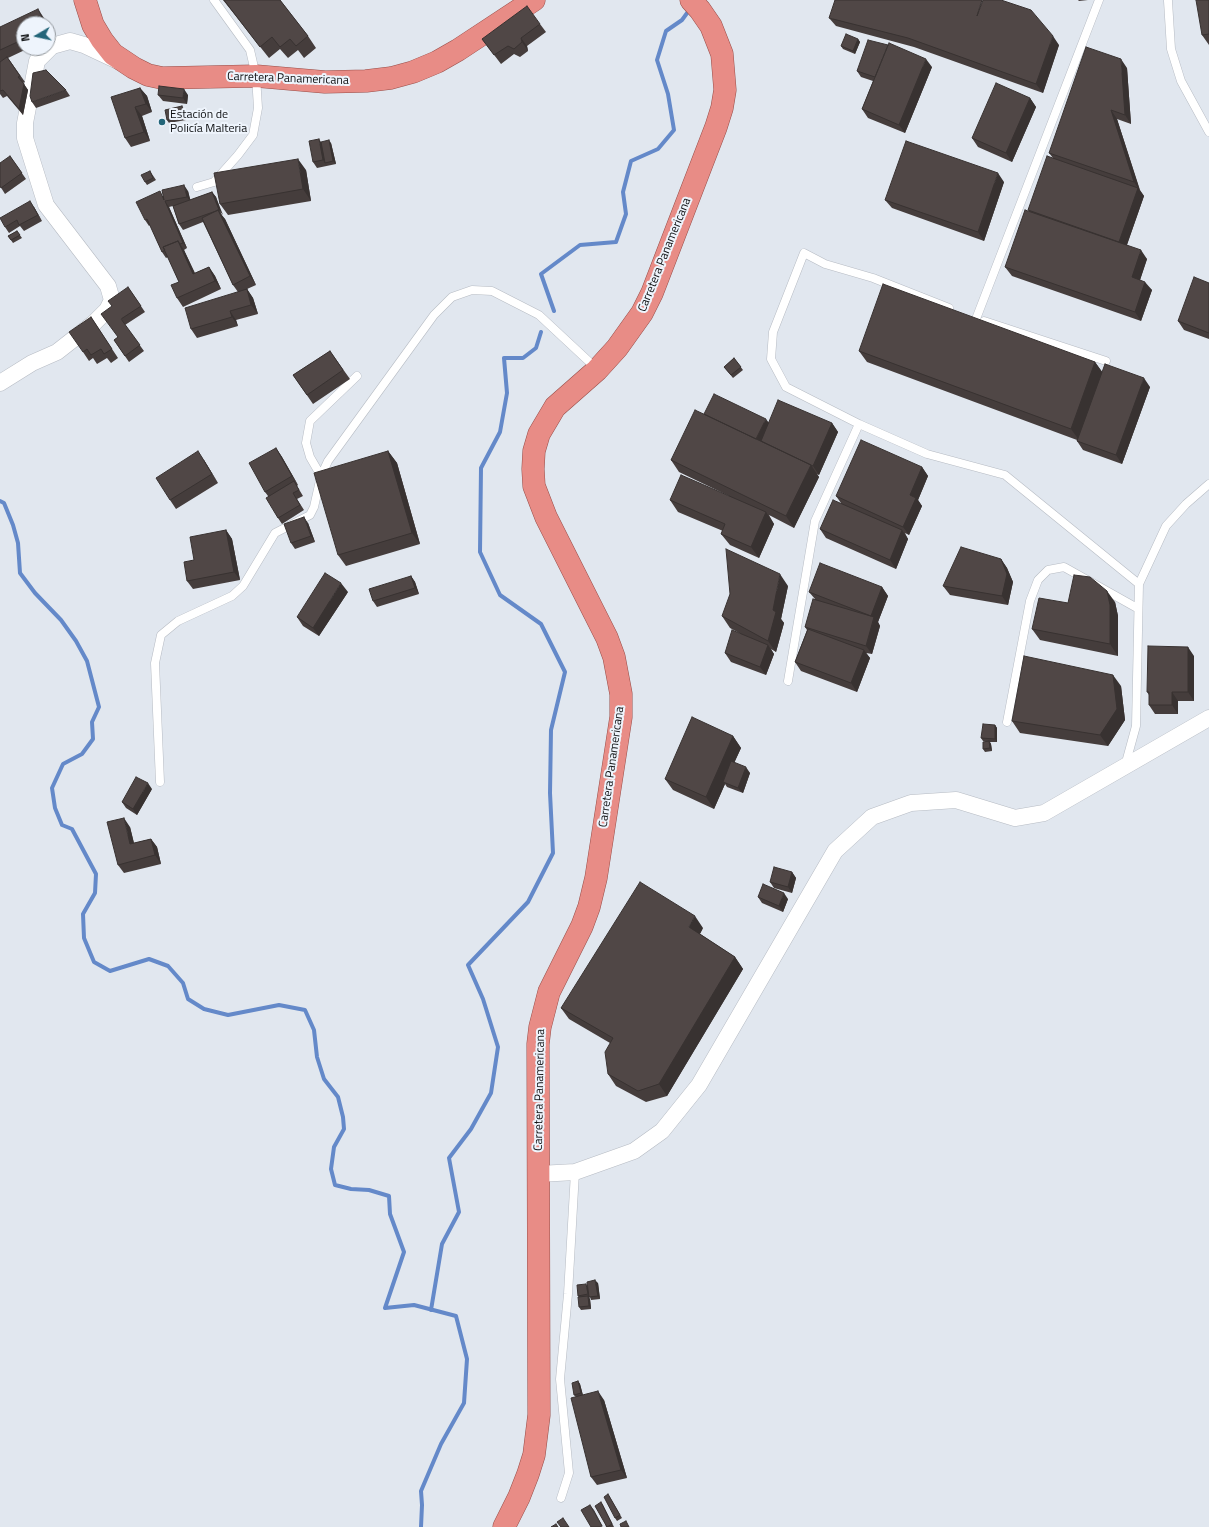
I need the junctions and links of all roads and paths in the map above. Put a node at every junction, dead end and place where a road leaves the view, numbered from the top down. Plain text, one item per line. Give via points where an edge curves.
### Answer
1 (85, 0) edge
2 (214, 0) edge
3 (534, 0) edge
4 (691, 0) edge
5 (1099, 0) edge
6 (1168, 1) edge
7 (134, 68) junction
8 (256, 76) junction
9 (1209, 132) edge
10 (197, 187) dead end
11 (954, 310) edge
12 (1106, 361) dead end
13 (598, 370) junction
14 (357, 376) dead end
15 (0, 383) edge
16 (859, 424) junction
17 (321, 476) junction
18 (1209, 484) edge
19 (1138, 584) junction
20 (1138, 608) junction
21 (788, 681) dead end
22 (1209, 718) edge
23 (1007, 722) dead end
24 (1125, 766) junction
25 (160, 782) dead end
26 (575, 1172) junction
27 (539, 1174) junction
28 (561, 1498) dead end
29 (504, 1527) edge

1 - 7 highway, Carretera Panamericana via 92,25 102,40 113,54
2 - 8 lane via 250,50
3 - 8 highway, Carretera Panamericana via 437,62 413,72 366,81 325,82
4 - 13 highway, Carretera Panamericana via 711,26 722,54 725,70 722,108 652,293 631,330
5 - 12 lane via 972,317
6 - 9 lane via 1171,49 1175,62 1181,81
7 - 8 highway, Carretera Panamericana via 162,78
7 - 15 street via 70,41 52,46 37,60 27,107 25,138 46,205 108,286 112,300 107,310 76,338 57,352 32,363
8 - 10 lane via 258,108 253,135 214,182
11 - 16 lane via 873,278 825,264 804,253 772,332 770,359 786,387
13 - 17 lane via 539,315 492,292 472,290 452,297 434,315 328,461
13 - 27 highway, Carretera Panamericana via 555,407 539,434 534,452 534,486 546,516 608,638 618,674 621,709 619,736 589,907 549,992 540,1027
14 - 17 lane via 310,421 306,443 310,457
16 - 19 lane via 927,454 1005,474
16 - 21 lane via 815,521
17 - 25 lane via 310,515 275,533 243,586 232,596 178,621 161,635 155,663
18 - 19 lane via 1166,526
19 - 20 lane
20 - 23 lane via 1064,567 1048,570 1038,580 1030,601
20 - 24 lane via 1136,726
22 - 24 street
24 - 26 street via 1044,813 1015,818 956,800 911,803 872,817 835,851 699,1085 662,1132 634,1151
26 - 27 street
26 - 28 lane via 568,1301 560,1379 569,1473
27 - 29 highway, Carretera Panamericana via 539,1414 536,1442 528,1474 520,1497

